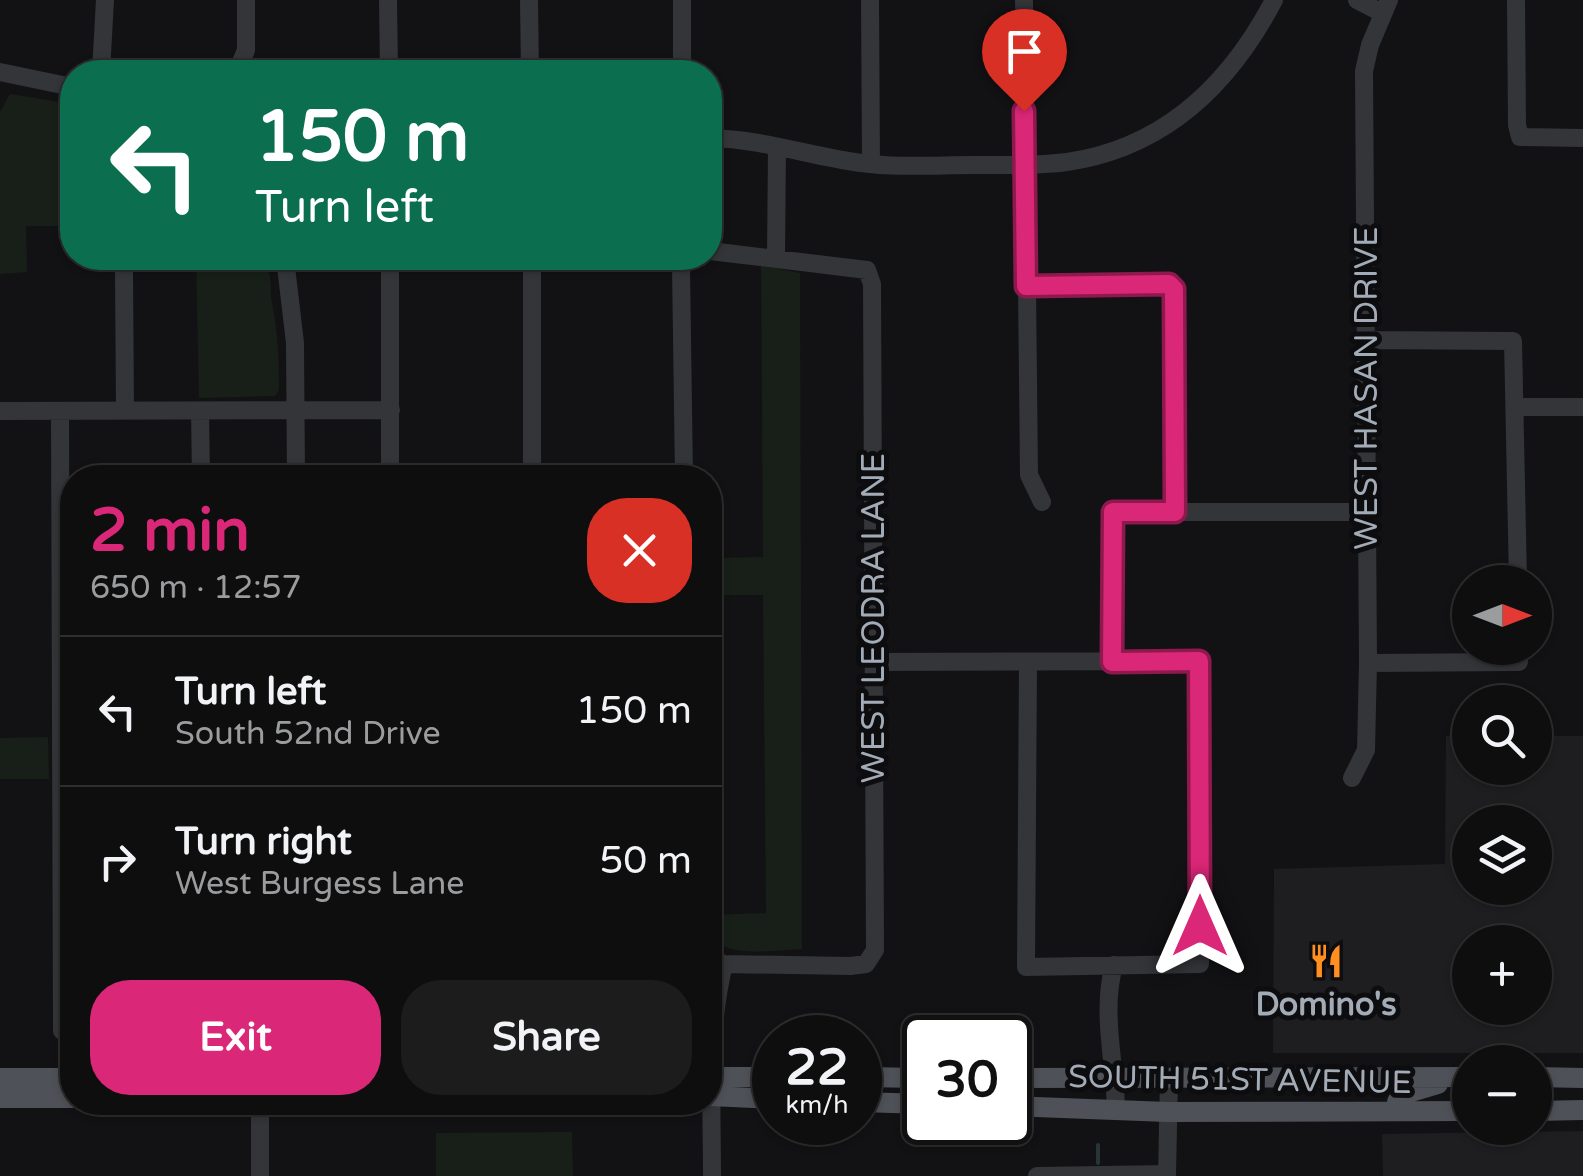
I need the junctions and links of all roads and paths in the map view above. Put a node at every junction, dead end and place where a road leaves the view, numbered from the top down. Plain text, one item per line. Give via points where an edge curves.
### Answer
1 (105, 0) edge
2 (246, 0) edge
3 (388, 0) edge
4 (529, 0) edge
5 (682, 0) edge
6 (870, 0) edge
7 (1024, 0) edge
8 (1274, 0) edge
9 (1357, 0) edge
10 (1516, 0) edge
11 (1386, 6) edge
12 (102, 60) edge
13 (241, 60) edge
14 (389, 60) edge
15 (530, 60) edge
16 (682, 60) edge
17 (0, 72) edge
18 (60, 84) edge
19 (1583, 138) edge
20 (722, 140) edge
21 (776, 147) junction
22 (871, 164) junction
23 (1024, 165) junction
24 (722, 251) edge
25 (776, 258) junction
26 (124, 270) edge
27 (282, 270) edge
28 (390, 270) edge
29 (532, 270) edge
30 (681, 270) edge
31 (1026, 286) junction
32 (1366, 340) junction
33 (1517, 407) junction
34 (1583, 407) edge
35 (125, 410) junction
36 (200, 410) junction
37 (296, 410) junction
38 (391, 410) junction
39 (0, 411) edge
40 (60, 411) junction
41 (61, 465) edge
42 (200, 465) edge
43 (296, 465) edge
44 (390, 465) edge
45 (532, 465) edge
46 (684, 465) edge
47 (1042, 502) dead end
48 (1175, 512) junction
49 (1368, 512) junction
50 (1518, 565) edge
51 (1452, 659) edge
52 (873, 662) junction
53 (1028, 662) junction
54 (1112, 662) junction
55 (1368, 663) junction
56 (1352, 778) dead end
57 (722, 961) edge
58 (1114, 965) junction
59 (1116, 1077) junction
60 (1169, 1077) junction
61 (1452, 1077) edge
62 (0, 1078) edge
63 (60, 1078) edge
64 (1032, 1078) edge
65 (1552, 1078) edge
66 (1583, 1078) edge
67 (752, 1080) edge
68 (1452, 1080) edge
69 (722, 1084) edge
70 (722, 1088) edge
71 (752, 1094) edge
72 (0, 1098) edge
73 (60, 1098) edge
74 (1032, 1107) edge
75 (1116, 1110) junction
76 (1552, 1110) edge
77 (1583, 1110) edge
78 (1398, 1111) junction
79 (1452, 1111) edge
80 (1168, 1112) junction
81 (260, 1115) edge
82 (711, 1115) edge
83 (1168, 1175) edge
84 (260, 1176) edge
85 (712, 1176) edge
86 (1037, 1176) edge

1 - 12 street
2 - 13 street
3 - 14 street
4 - 15 street
5 - 16 street
6 - 22 street
7 - 23 street
8 - 23 street via 1228,72 1175,121 1088,158
9 - 11 street
10 - 19 street via 1520,136
11 - 32 street, WEST HASAN DRIVE via 1364,71
17 - 18 street
20 - 21 street
21 - 22 street
21 - 25 street
22 - 23 street
23 - 31 street
24 - 25 street
25 - 52 street, WEST LEODRA LANE via 868,270 872,284
26 - 35 street
27 - 37 street via 296,343
28 - 38 street
29 - 45 street
30 - 46 street
31 - 47 street via 1030,475
31 - 48 street via 1172,286
32 - 33 street via 1514,341
32 - 49 street, WEST HASAN DRIVE
33 - 34 street
33 - 50 street
35 - 36 street
35 - 40 street
36 - 37 street
36 - 42 street
37 - 38 street
37 - 43 street
38 - 44 street
39 - 40 street
40 - 41 street
48 - 49 street
48 - 54 street via 1113,512
49 - 55 street, WEST HASAN DRIVE
51 - 55 street
52 - 53 street
52 - 57 street, WEST LEODRA LANE via 874,950 866,964
53 - 54 street
53 - 58 street via 1026,966
54 - 58 street via 1199,661 1200,964
55 - 56 street, WEST HASAN DRIVE via 1366,750
58 - 59 street via 1109,1018
59 - 60 main road, SOUTH 51ST AVENUE
59 - 64 main road, SOUTH 51ST AVENUE
59 - 75 street
60 - 61 main road, SOUTH 51ST AVENUE
60 - 80 street
62 - 63 main road
65 - 66 main road
67 - 69 main road
68 - 78 main road via 1401,1095
70 - 71 main road
72 - 73 main road
74 - 75 main road, SOUTH 51ST AVENUE
75 - 80 main road, SOUTH 51ST AVENUE
76 - 77 main road
78 - 79 main road, SOUTH 51ST AVENUE
78 - 80 main road, SOUTH 51ST AVENUE
80 - 83 street
81 - 84 street
82 - 85 street
83 - 86 street

